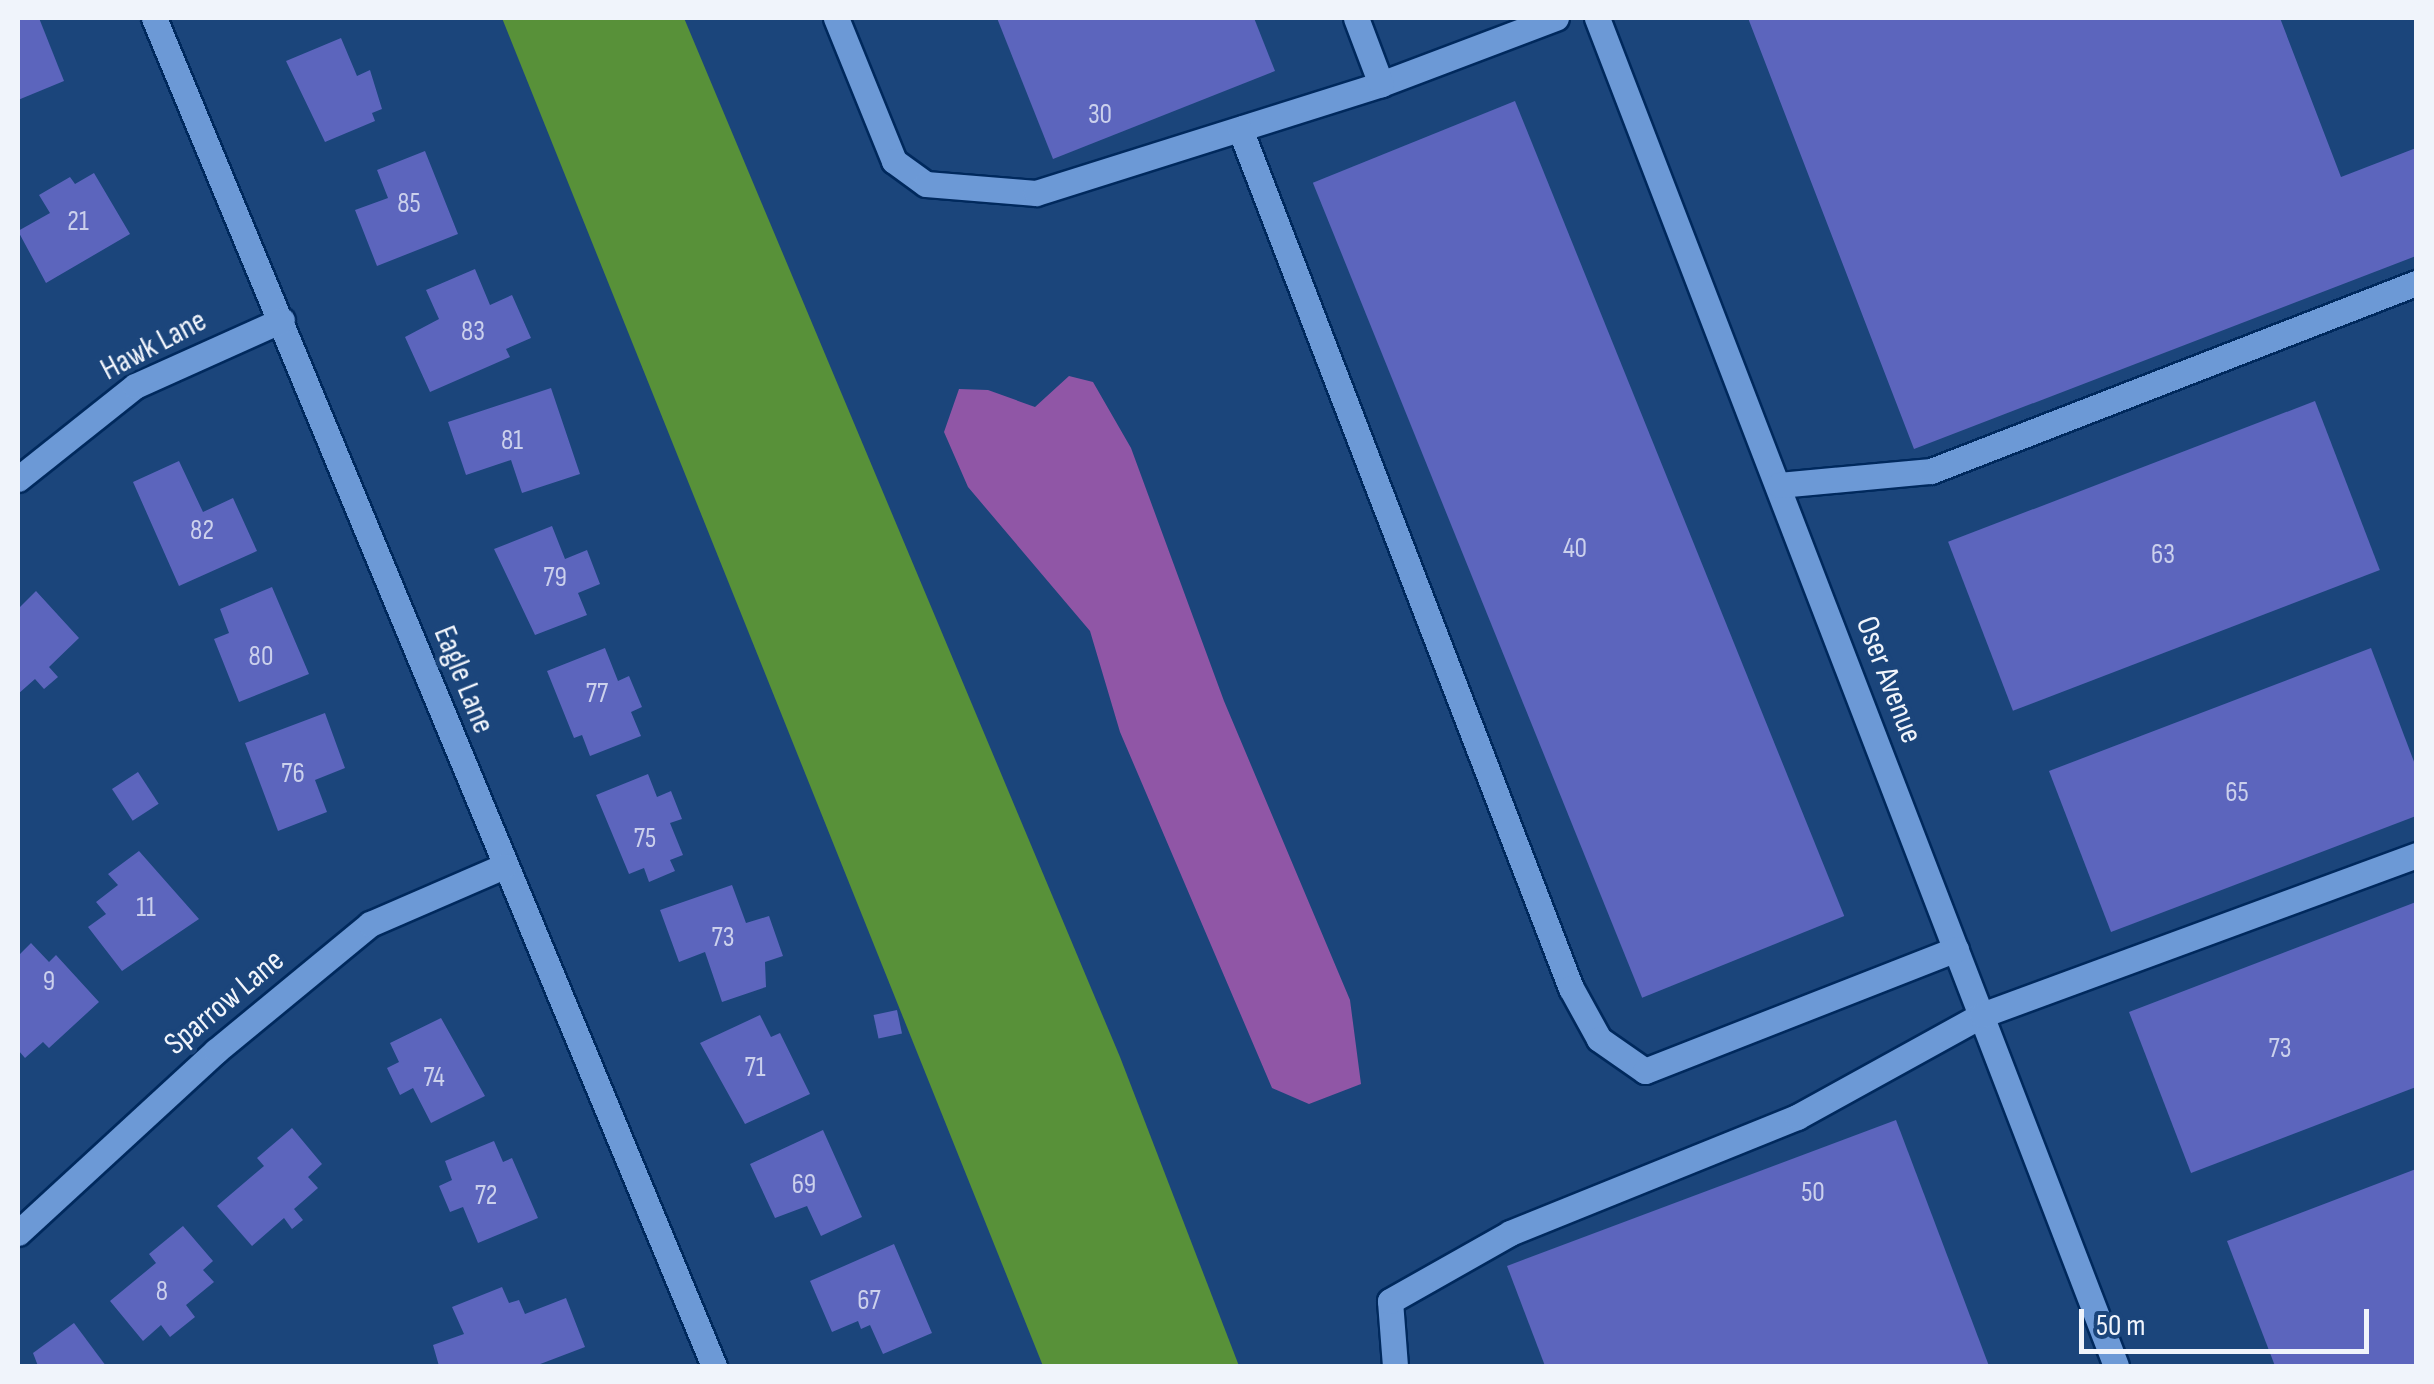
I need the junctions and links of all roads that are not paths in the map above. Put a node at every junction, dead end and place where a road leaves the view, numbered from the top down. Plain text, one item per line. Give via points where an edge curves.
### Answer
1 (154, 18) edge
2 (836, 18) edge
3 (1356, 18) edge
4 (1556, 18) edge
5 (1596, 18) edge
6 (1381, 84) junction
7 (1240, 128) junction
8 (2416, 284) edge
9 (282, 320) junction
10 (18, 479) edge
11 (1779, 485) junction
12 (2416, 855) edge
13 (504, 866) junction
14 (1956, 949) junction
15 (1982, 1015) junction
16 (18, 1233) edge
17 (714, 1366) edge
18 (1395, 1366) edge
19 (2116, 1366) edge

1 - 9 street, Eagle Lane
2 - 7 street via 894,161 926,184 1036,193
3 - 6 street
4 - 6 street
5 - 11 street, Oser Avenue
6 - 7 street
7 - 14 street via 1570,988 1599,1039 1645,1071
8 - 11 street via 1931,471
9 - 10 street, Hawk Lane via 135,386
9 - 13 street, Eagle Lane
11 - 14 street, Oser Avenue
12 - 15 street
13 - 16 street, Sparrow Lane via 370,924 216,1051
13 - 17 street, Eagle Lane
14 - 15 street, Oser Avenue
15 - 18 street via 1797,1117 1510,1233 1390,1301
15 - 19 street, Oser Avenue

